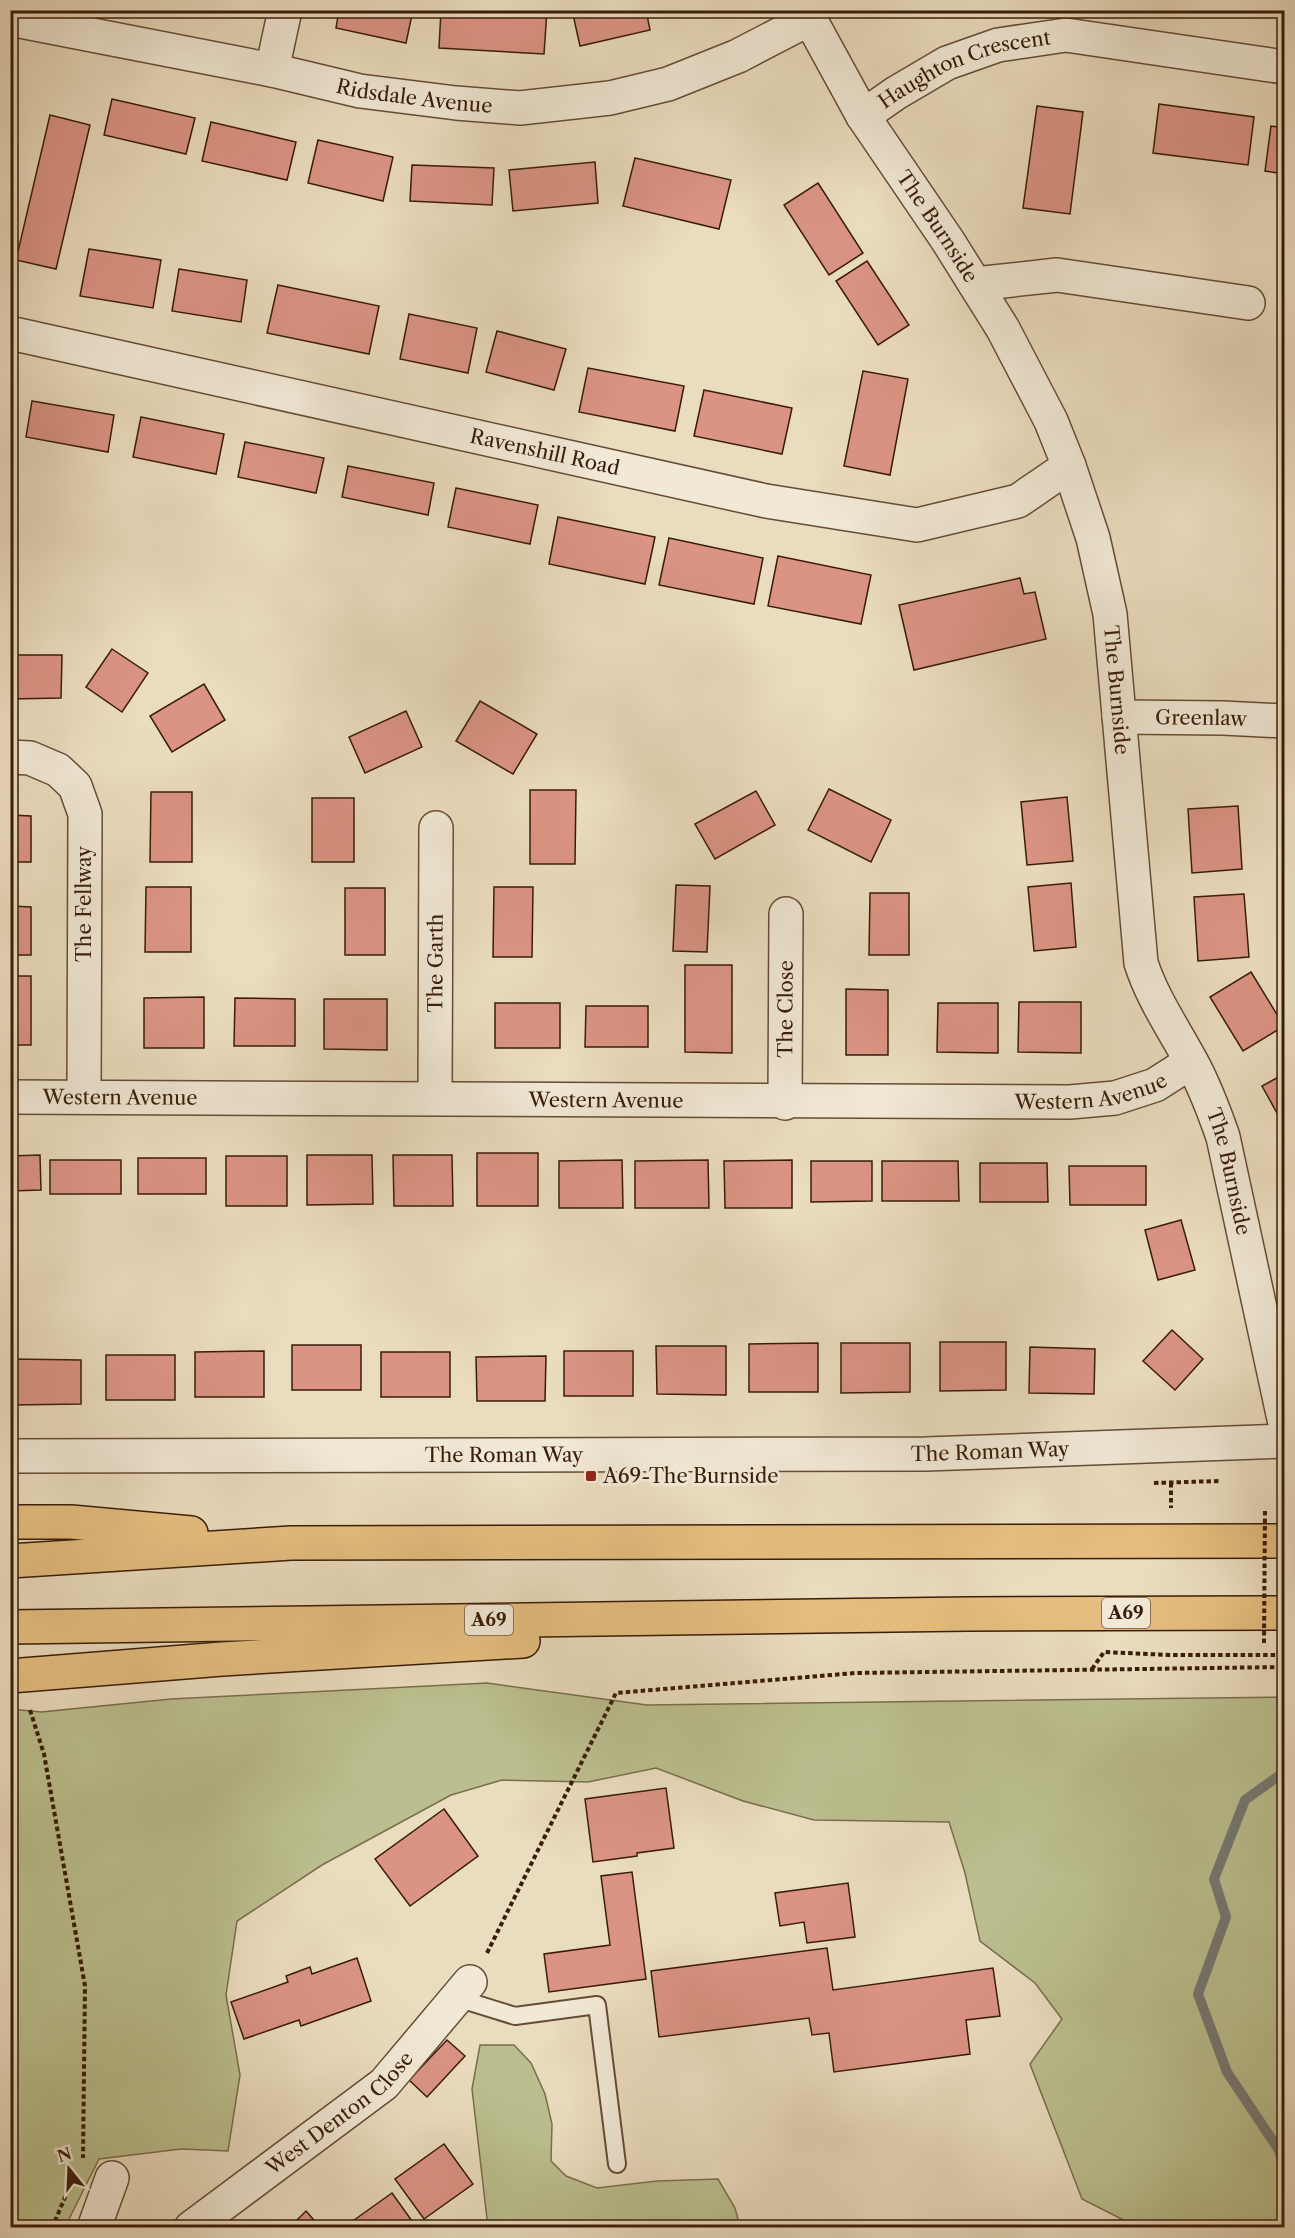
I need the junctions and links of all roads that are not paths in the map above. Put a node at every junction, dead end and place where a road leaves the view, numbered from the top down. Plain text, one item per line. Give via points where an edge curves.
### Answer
1 (285, 10) edge
2 (807, 15) edge
3 (11, 21) edge
4 (1284, 67) edge
5 (272, 70) junction
6 (863, 116) junction
7 (975, 284) junction
8 (1248, 303) dead end
9 (10, 333) edge
10 (1069, 466) junction
11 (1119, 717) junction
12 (1284, 721) edge
13 (10, 757) edge
14 (436, 828) dead end
15 (786, 914) dead end
16 (1191, 1062) junction
17 (10, 1096) edge
18 (84, 1097) junction
19 (435, 1098) junction
20 (784, 1103) junction
21 (1284, 1419) edge
22 (1284, 1441) edge
23 (10, 1456) edge
24 (10, 1522) edge
25 (1284, 1541) edge
26 (291, 1543) junction
27 (10, 1561) edge
28 (1284, 1613) edge
29 (968, 1614) junction
30 (10, 1627) edge
31 (10, 1676) edge
32 (464, 1990) joint
33 (617, 2164) dead end
34 (112, 2178) dead end
35 (94, 2228) edge
36 (191, 2228) edge

1 - 5 street
2 - 5 street, Ridsdale Avenue via 738,56 668,84 610,98 520,108 360,91
2 - 6 street, The Burnside
3 - 5 street, Ridsdale Avenue
4 - 6 street, Haughton Crescent via 1066,35 998,45 947,63
6 - 7 street, The Burnside
7 - 8 street via 1058,275
7 - 10 street, The Burnside via 1004,329 1051,421
9 - 10 street, Ravenshill Road via 766,501 917,525 1018,501
10 - 11 street, The Burnside via 1093,538 1110,614
11 - 12 street, Greenlaw
11 - 16 street, The Burnside via 1141,963 1161,1011
13 - 18 street, The Fellway via 30,758 58,770 75,786 85,814
14 - 19 street, The Garth
15 - 20 street, The Close
16 - 20 street, Western Avenue via 1155,1085 1115,1098 1070,1102
16 - 21 street, The Burnside via 1223,1137
17 - 18 street, Western Avenue
18 - 19 street, Western Avenue
19 - 20 street, Western Avenue
22 - 23 street, The Roman Way via 926,1454
24 - 26 highway via 71,1522
25 - 26 highway
26 - 27 highway
28 - 29 highway, A69
29 - 30 highway, A69
29 - 31 highway via 222,1659
32 - 33 lane via 515,2016 597,2005
32 - 36 street, West Denton Close via 384,2084
34 - 35 street

